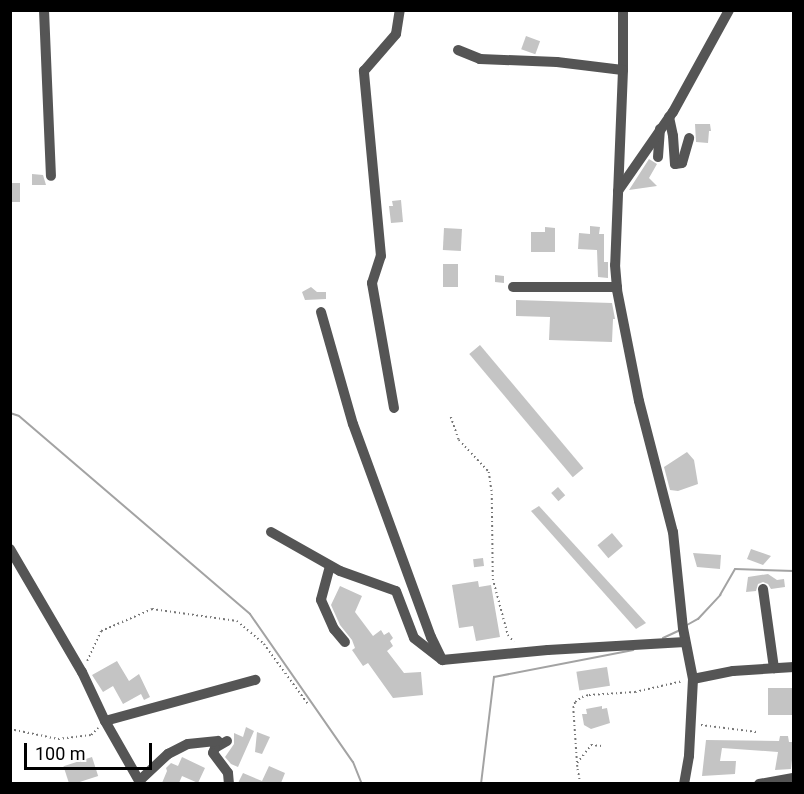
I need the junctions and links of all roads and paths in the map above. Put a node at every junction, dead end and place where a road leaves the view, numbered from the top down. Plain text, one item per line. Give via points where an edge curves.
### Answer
1 (44, 10) edge
2 (400, 10) edge
3 (623, 10) edge
4 (729, 10) edge
5 (459, 50) dead end
6 (623, 69) junction
7 (669, 117) junction
8 (660, 129) junction
9 (689, 138) dead end
10 (658, 157) dead end
11 (51, 176) dead end
12 (618, 191) junction
13 (513, 287) dead end
14 (617, 287) junction
15 (321, 312) dead end
16 (394, 408) dead end
17 (451, 417) dead end
18 (271, 532) dead end
19 (10, 549) edge
20 (330, 566) junction
21 (764, 590) dead end
22 (685, 639) junction
23 (345, 642) dead end
24 (522, 652) junction
25 (442, 660) junction
26 (794, 667) edge
27 (774, 668) junction
28 (82, 672) junction
29 (693, 679) junction
30 (255, 680) dead end
31 (308, 704) dead end
32 (105, 721) junction
33 (692, 724) junction
34 (10, 729) edge
35 (757, 732) dead end
36 (602, 746) dead end
37 (576, 764) junction
38 (794, 778) edge
39 (140, 782) edge
40 (229, 783) edge
41 (580, 783) edge
42 (687, 783) edge
43 (759, 783) edge

1 - 11 street
2 - 16 street via 396,34 364,71 381,256 372,283
3 - 6 street
4 - 7 street
5 - 6 street via 480,59
6 - 12 street
7 - 8 street
7 - 9 street via 675,164 682,163
8 - 10 street
8 - 12 street
12 - 14 street
13 - 14 street
14 - 22 street via 639,401 673,532
15 - 25 street via 353,424
17 - 24 path via 459,440 489,472 493,579 508,635
18 - 20 street
19 - 28 street
20 - 23 street via 321,600 334,629
20 - 25 street via 396,591 418,644
21 - 27 street
22 - 24 street
22 - 29 street
24 - 25 street
26 - 27 street
27 - 29 street
28 - 31 path via 101,631 117,622 152,609 199,613 237,621 253,632 283,666
28 - 32 street
29 - 33 street
29 - 37 path via 635,692 582,696 573,708
30 - 32 street
32 - 34 path via 91,735 58,738
32 - 39 street
33 - 35 path
33 - 42 street
36 - 37 path via 591,745
37 - 41 path
38 - 43 street
39 - 40 street via 168,754 188,744 222,741 213,753 228,773

